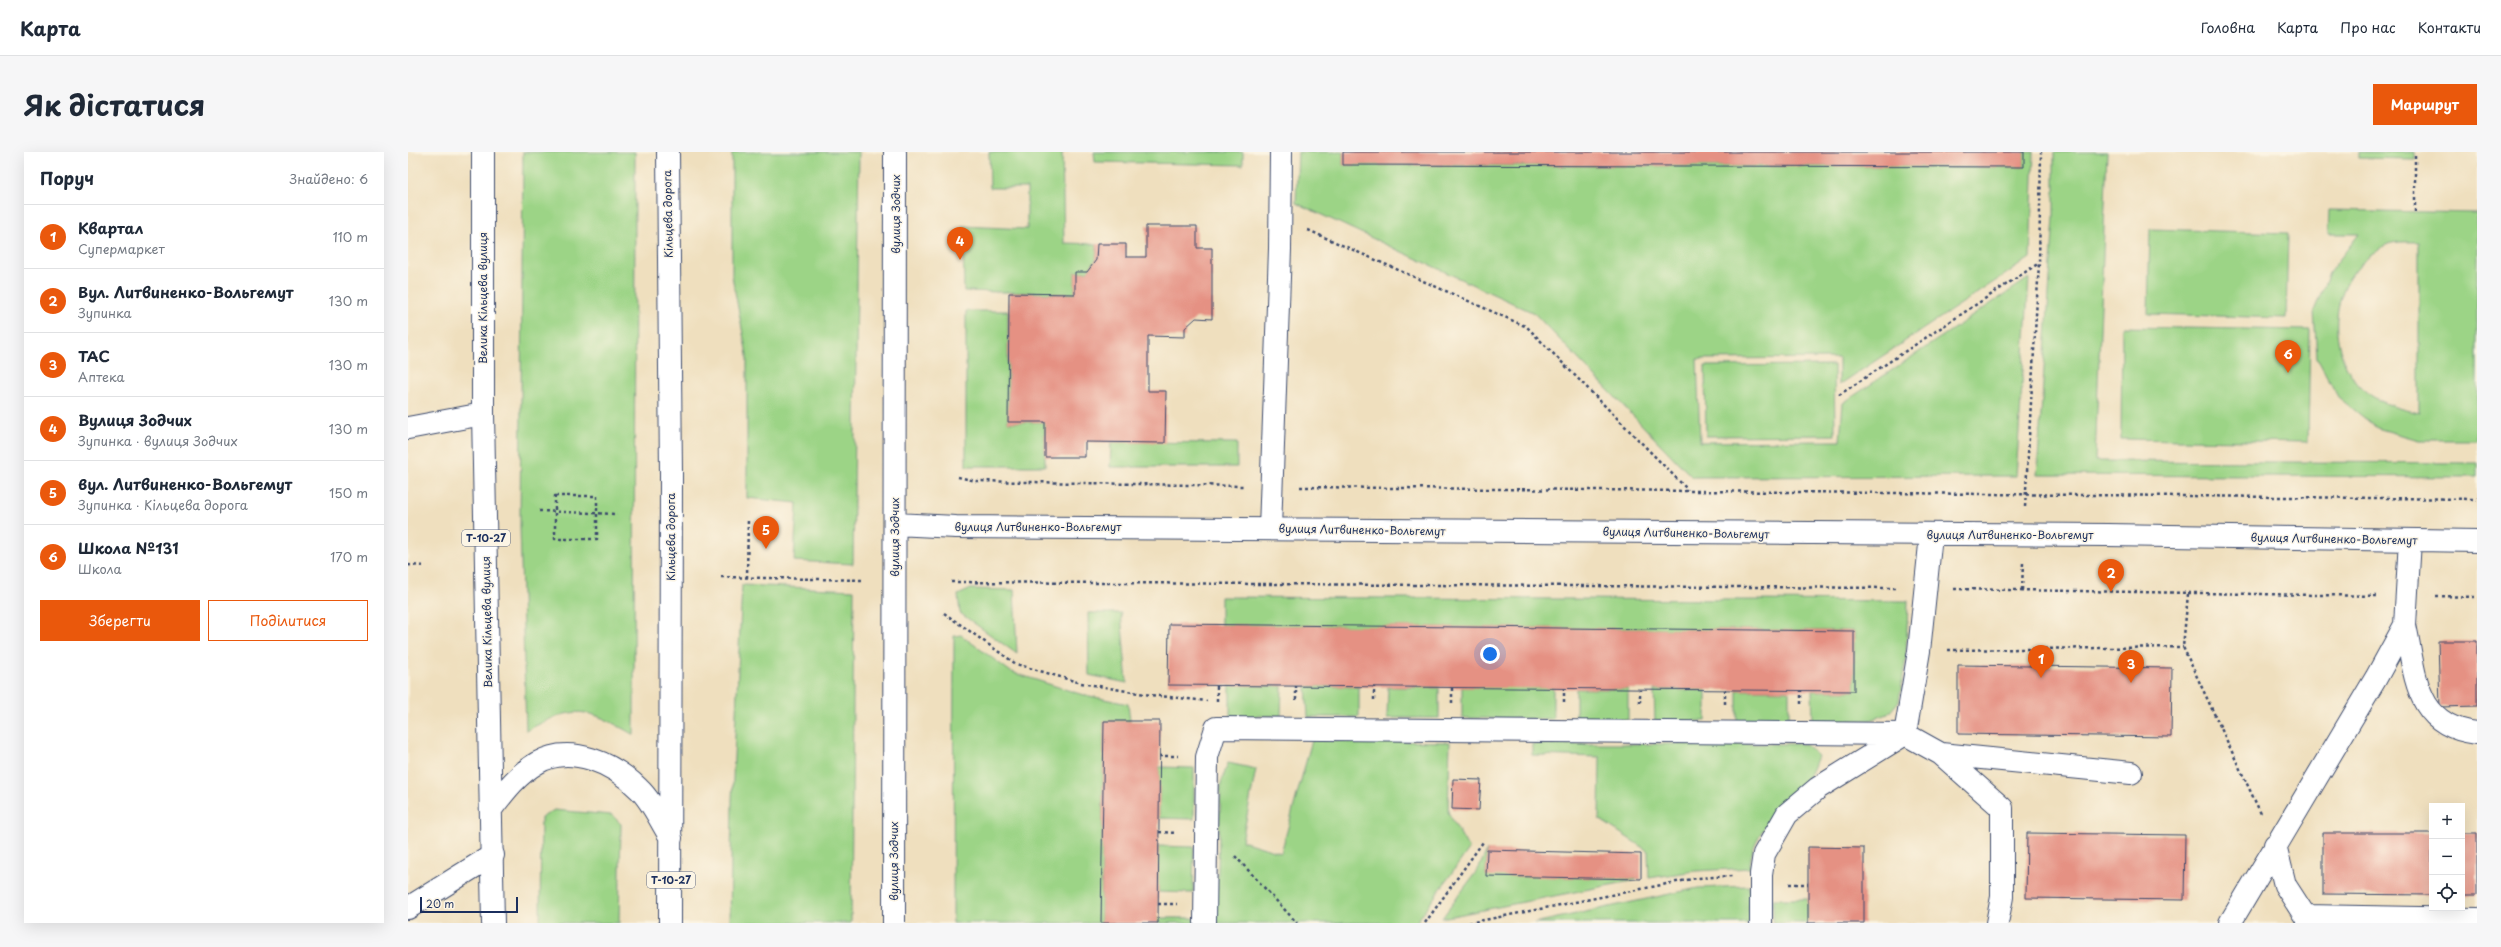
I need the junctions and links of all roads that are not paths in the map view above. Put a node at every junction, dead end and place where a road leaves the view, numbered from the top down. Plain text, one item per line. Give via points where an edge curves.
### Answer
1 (483, 152) edge
2 (668, 152) edge
3 (895, 152) edge
4 (1281, 152) edge
5 (483, 414) junction
6 (408, 428) edge
7 (895, 524) junction
8 (1270, 529) junction
9 (1931, 535) junction
10 (2410, 540) junction
11 (2477, 540) edge
12 (2406, 625) junction
13 (2477, 733) edge
14 (1905, 734) junction
15 (1941, 754) junction
16 (2131, 773) dead end
17 (492, 808) junction
18 (671, 838) junction
19 (2275, 845) junction
20 (493, 855) junction
21 (408, 908) edge
22 (2477, 919) edge
23 (493, 923) edge
24 (670, 923) edge
25 (894, 923) edge
26 (1205, 923) edge
27 (1761, 923) edge
28 (1997, 923) edge
29 (2230, 923) edge

1 - 5 main road, Велика Кільцева вулиця / Т-10-27
2 - 18 main road, Кільцева дорога / Т-10-27
3 - 7 main road, вулиця Зодчих
4 - 8 main road
5 - 6 main road
5 - 17 main road, Велика Кільцева вулиця / Т-10-27
7 - 8 main road, вулиця Литвиненко-Вольгемут via 956,527
7 - 25 main road, вулиця Зодчих
8 - 9 main road, вулиця Литвиненко-Вольгемут
9 - 10 main road, вулиця Литвиненко-Вольгемут
9 - 14 main road via 1919,650
10 - 11 main road, вулиця Литвиненко-Вольгемут
10 - 12 main road
12 - 13 main road via 2420,695 2430,712 2442,723
12 - 19 main road
14 - 15 main road
14 - 26 main road via 1216,728 1207,757
14 - 27 main road via 1818,788 1787,814 1764,854 1761,874
15 - 16 main road
15 - 28 main road via 2002,808 2002,897
17 - 18 main road via 512,782 538,762 568,754 604,763 640,790
17 - 20 main road, Велика Кільцева вулиця / Т-10-27
18 - 24 main road, Кільцева дорога / Т-10-27
19 - 22 main road via 2285,885 2305,916
19 - 29 main road
20 - 21 main road
20 - 23 main road, Велика Кільцева вулиця / Т-10-27

